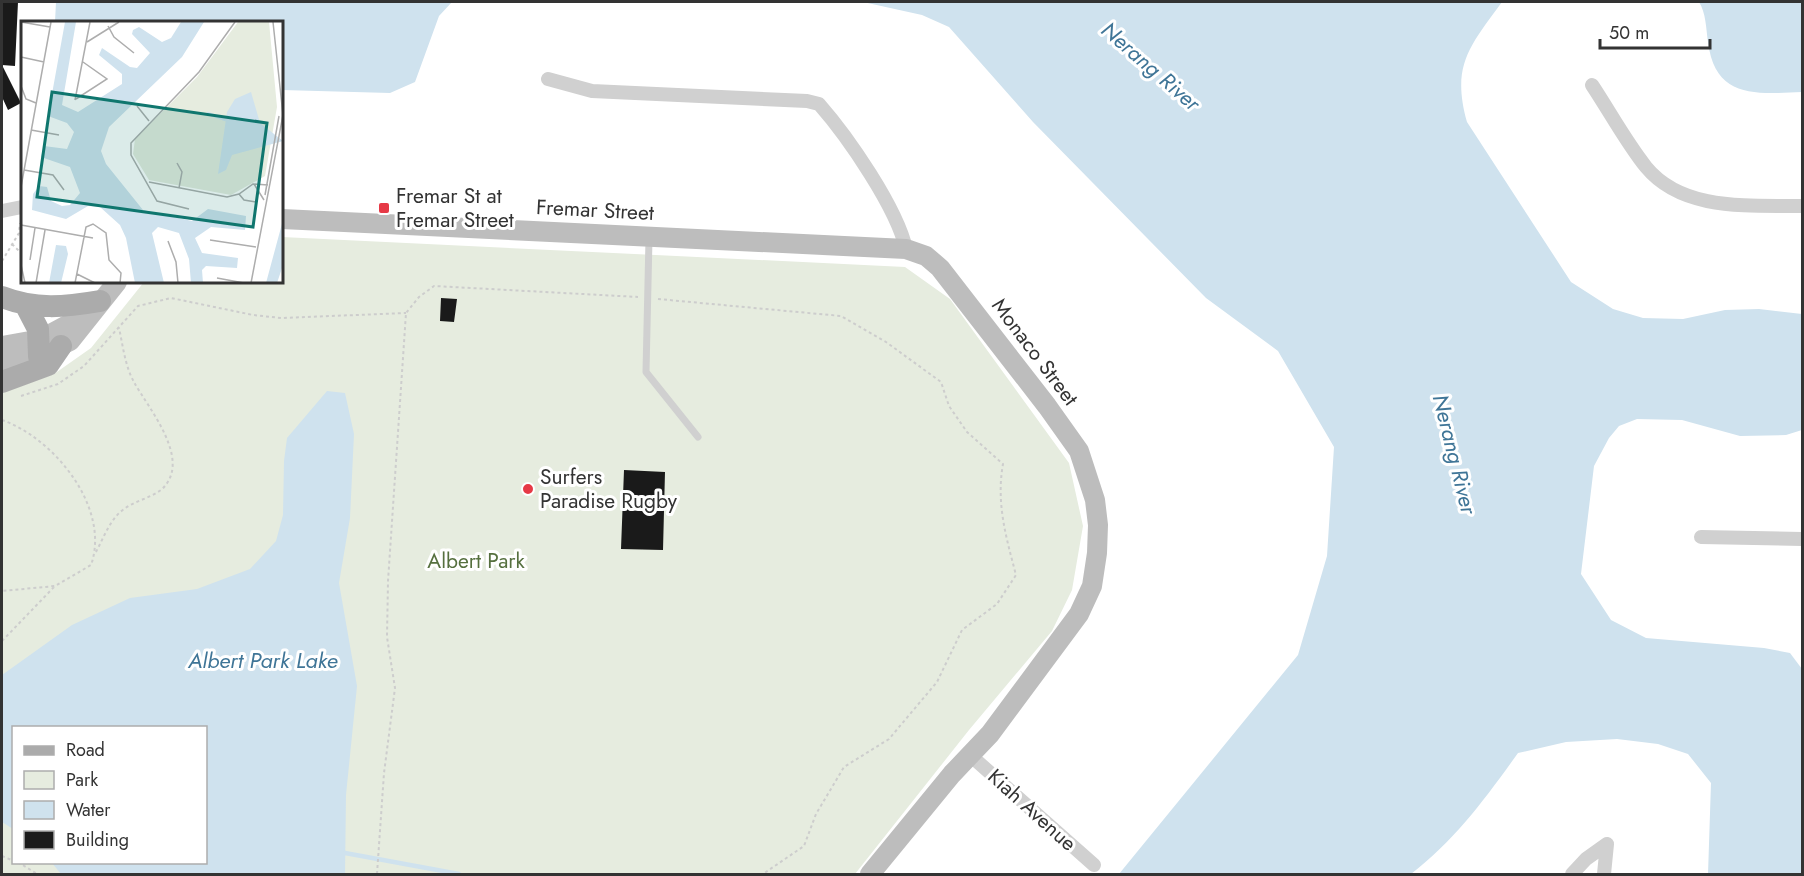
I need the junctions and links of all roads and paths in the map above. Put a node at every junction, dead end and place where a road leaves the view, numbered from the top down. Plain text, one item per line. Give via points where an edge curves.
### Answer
1 (548, 79) dead end
2 (1592, 85) dead end
3 (1803, 206) edge
4 (2, 211) edge
5 (21, 212) edge
6 (21, 219) edge
7 (284, 219) edge
8 (650, 236) junction
9 (12, 244) junction
10 (906, 249) junction
11 (21, 253) edge
12 (2, 261) edge
13 (115, 284) edge
14 (2, 297) edge
15 (648, 298) junction
16 (25, 304) junction
17 (95, 307) junction
18 (406, 313) junction
19 (119, 328) junction
20 (2, 346) edge
21 (47, 347) junction
22 (2, 363) edge
23 (8, 390) edge
24 (2, 420) edge
25 (698, 437) dead end
26 (1701, 537) dead end
27 (1803, 539) edge
28 (96, 552) junction
29 (56, 586) junction
30 (2, 591) edge
31 (2, 641) edge
32 (970, 755) junction
33 (21, 864) edge
34 (1094, 865) dead end
35 (37, 874) edge
36 (377, 874) edge
37 (763, 874) edge
38 (870, 874) edge
39 (1572, 874) edge
40 (1604, 874) edge

1 - 10 street via 592,91 819,104 872,179 902,230
2 - 3 street via 1647,168 1682,194 1724,204
4 - 5 street
6 - 9 path
7 - 8 street, Fremar Street
8 - 10 street, Fremar Street
8 - 15 lane
9 - 11 path
9 - 12 path
10 - 32 street, Monaco Street via 926,256 940,268 1047,406 1079,451 1095,500 1097,553 1092,586 1079,614
13 - 17 street
14 - 16 main road
15 - 18 path via 434,286
15 - 25 lane via 646,372
15 - 37 path via 840,316 886,342 941,382 950,406 967,432 1003,464 998,489 1001,518 1016,575 997,604 962,630 937,682 889,739 844,767 816,814 804,846
16 - 17 main road
16 - 21 main road
17 - 21 street via 79,333
18 - 19 path via 281,318 171,298 138,306
18 - 36 path via 388,581 387,637 395,688
19 - 23 path via 95,357 72,376 44,390
19 - 28 path via 133,380 166,435 172,452 171,472 162,489 123,510 111,523
20 - 21 street
21 - 22 street
21 - 23 main road via 48,365
24 - 28 path via 35,438 79,487 93,527
26 - 27 street
28 - 29 path via 91,566
29 - 30 path
29 - 31 path
32 - 34 street, Kiah Avenue
32 - 38 street, Monaco Street
33 - 35 path
39 - 40 street via 1607,844

